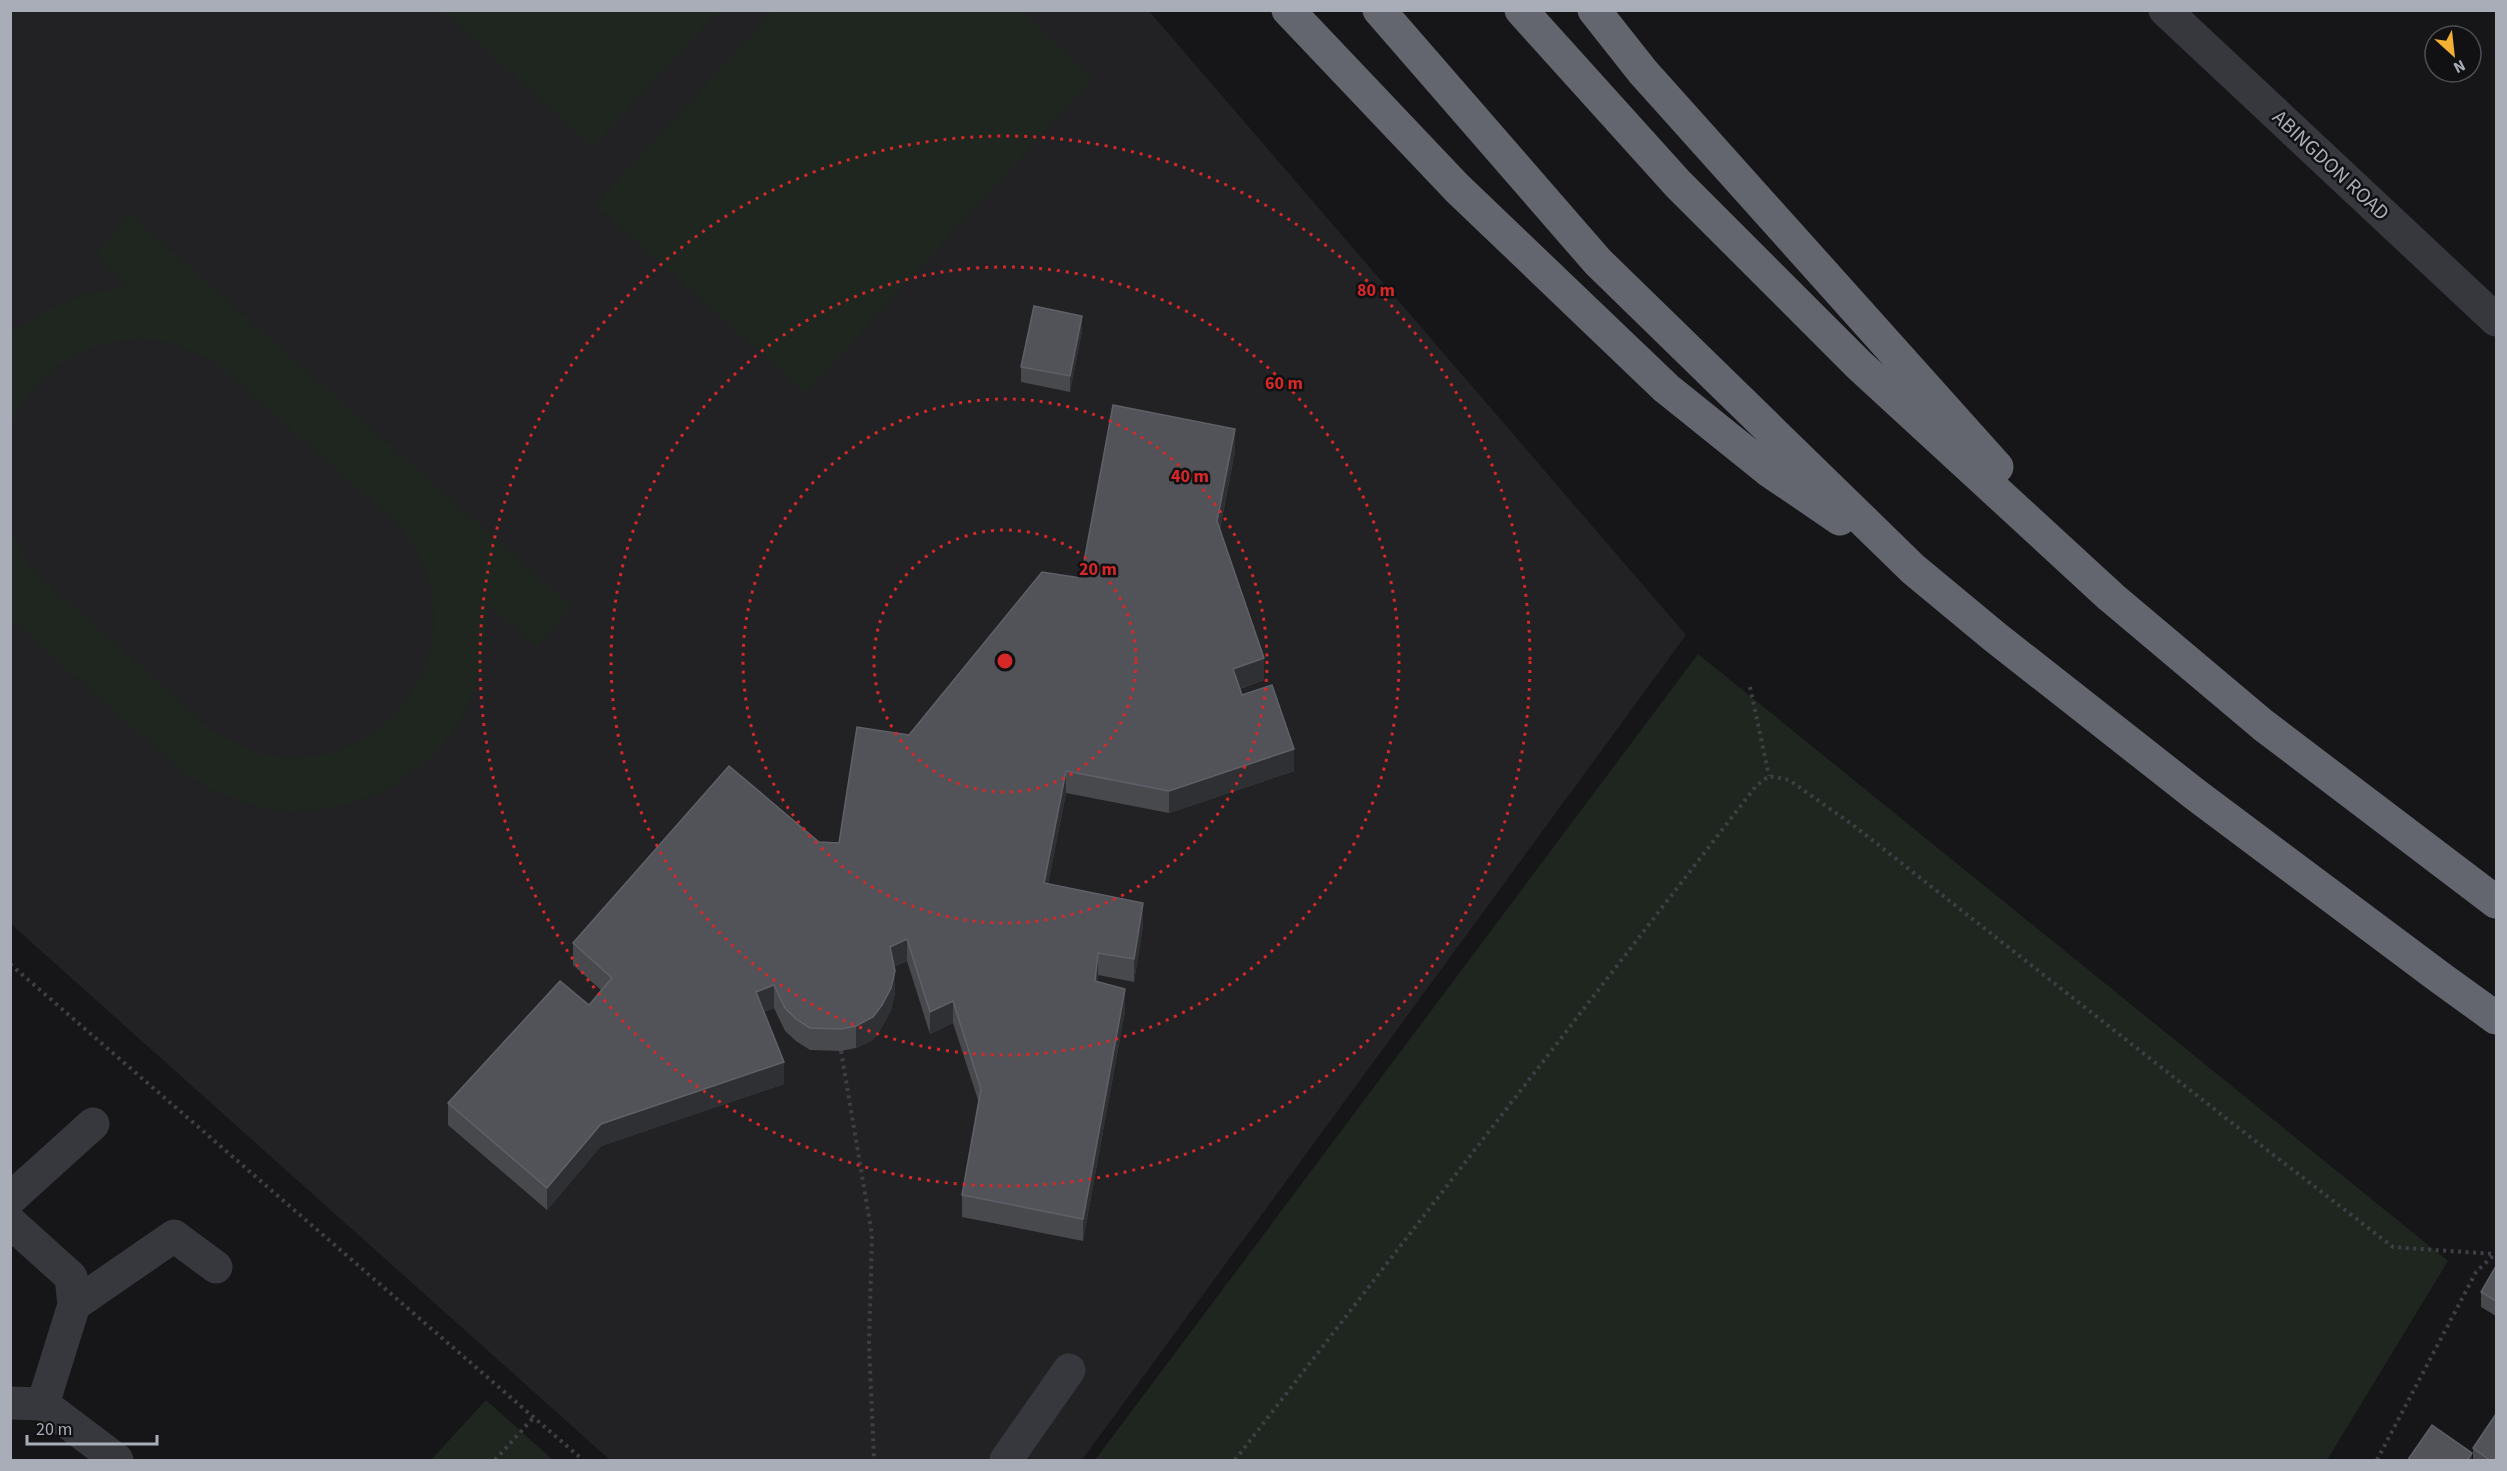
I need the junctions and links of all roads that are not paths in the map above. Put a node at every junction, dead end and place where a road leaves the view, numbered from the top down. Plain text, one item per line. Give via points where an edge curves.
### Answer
1 (1288, 10) edge
2 (1378, 10) edge
3 (1521, 10) edge
4 (1594, 10) edge
5 (2165, 10) edge
6 (2496, 320) edge
7 (2079, 565) junction
8 (1913, 569) junction
9 (2496, 902) edge
10 (2496, 1018) edge
11 (93, 1124) dead end
12 (10, 1199) edge
13 (10, 1222) edge
14 (216, 1267) dead end
15 (74, 1305) junction
16 (1070, 1370) dead end
17 (10, 1403) edge
18 (43, 1404) junction
19 (117, 1461) edge
20 (1006, 1461) edge

1 - 8 highway via 1457,188 1666,388 1768,470
2 - 8 highway via 1598,262
3 - 7 highway via 1678,184 1859,364
4 - 7 highway via 1643,72 1979,445
5 - 6 street, ABINGDON ROAD
7 - 9 highway via 2111,597 2263,725
8 - 10 highway via 2196,795
11 - 12 street
13 - 15 street via 71,1277
14 - 15 street via 174,1236
15 - 18 street
16 - 20 street
17 - 18 street
18 - 19 street

